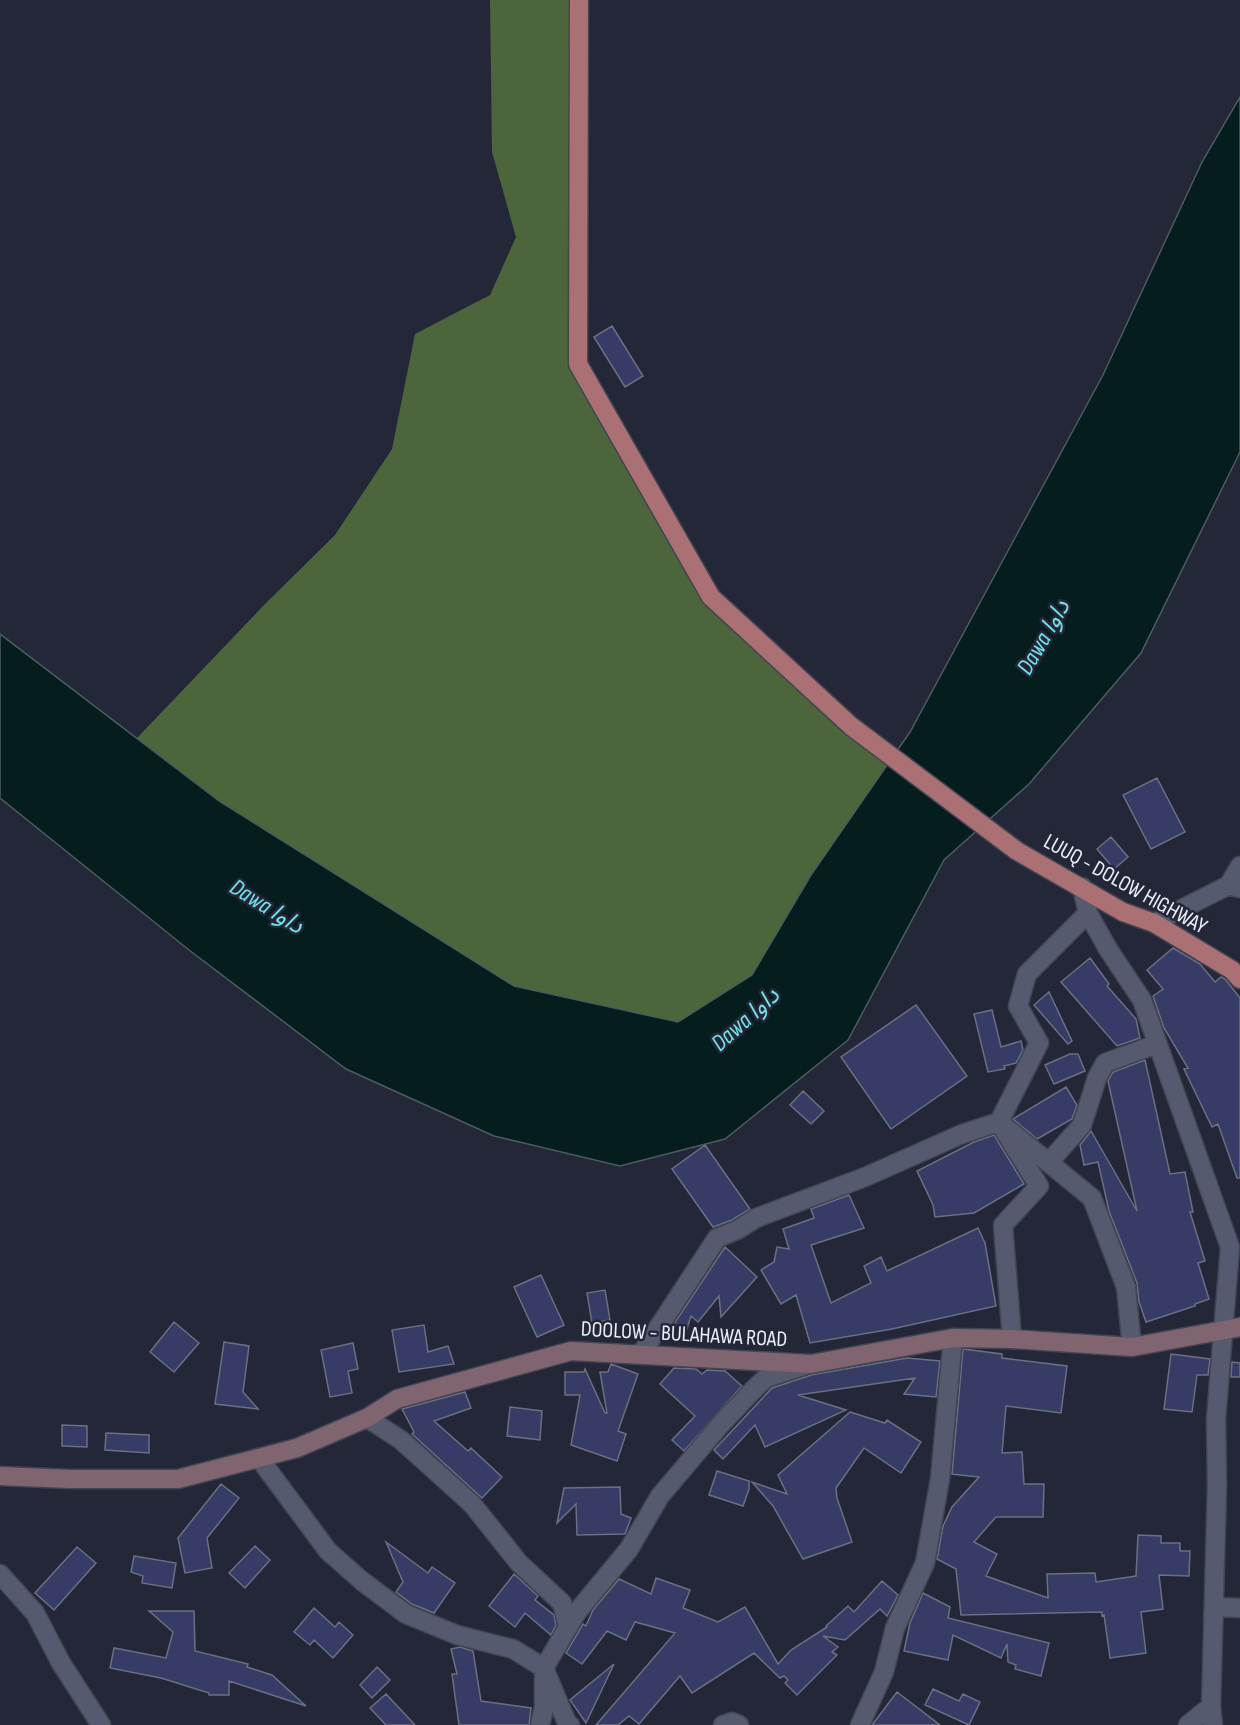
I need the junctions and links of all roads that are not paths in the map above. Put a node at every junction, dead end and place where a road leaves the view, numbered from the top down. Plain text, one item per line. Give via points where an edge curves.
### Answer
1 (579, 0) edge
2 (1240, 866) edge
3 (1235, 886) edge
4 (1082, 887) junction
5 (1088, 913) junction
6 (1154, 923) junction
7 (1240, 979) edge
8 (1157, 1044) junction
9 (999, 1122) junction
10 (1049, 1162) junction
11 (1232, 1328) edge
12 (953, 1338) junction
13 (1012, 1339) junction
14 (1132, 1347) junction
15 (641, 1354) junction
16 (811, 1364) junction
17 (367, 1418) junction
18 (259, 1458) junction
19 (0, 1476) edge
20 (0, 1574) edge
21 (1215, 1606) junction
22 (1240, 1608) edge
23 (568, 1626) junction
24 (544, 1668) junction
25 (1211, 1706) junction
26 (101, 1725) edge
27 (540, 1725) edge
28 (570, 1725) edge
29 (723, 1725) edge
30 (739, 1725) edge
31 (860, 1725) edge
32 (1188, 1725) edge
33 (1213, 1725) edge

1 - 4 main road, LUUQ - DOLOW HIGHWAY via 578,364 711,597 851,726 1017,851
2 - 3 street
3 - 6 street
4 - 5 street
4 - 6 main road, LUUQ - DOLOW HIGHWAY via 1123,912
5 - 8 street via 1142,1000
5 - 9 street via 1027,974 1018,1006 1039,1043
6 - 7 main road, LUUQ - DOLOW HIGHWAY via 1232,970
8 - 10 street via 1105,1064 1082,1125
8 - 11 street via 1230,1247
9 - 10 street
9 - 13 street via 1039,1186 1003,1225
9 - 15 street via 962,1134 866,1178 756,1218 717,1238
10 - 14 street via 1092,1198 1126,1287
11 - 14 main road, DOOLOW - BULAHAWA ROAD
11 - 21 street via 1216,1419
12 - 13 main road, DOOLOW - BULAHAWA ROAD
12 - 16 main road, DOOLOW - BULAHAWA ROAD
12 - 31 street via 940,1479 926,1563 895,1628 884,1672
13 - 14 main road, DOOLOW - BULAHAWA ROAD
15 - 16 main road, DOOLOW - BULAHAWA ROAD
15 - 17 main road, DOOLOW - BULAHAWA ROAD via 571,1351 398,1399
16 - 23 street via 766,1378 721,1424 660,1496 628,1549
17 - 18 main road, DOOLOW - BULAHAWA ROAD via 297,1448
17 - 23 street via 401,1440 472,1504 519,1563 562,1603
18 - 19 main road, DOOLOW - BULAHAWA ROAD via 178,1479
18 - 24 street via 328,1551 406,1614 457,1635 513,1649
20 - 26 street via 35,1612 61,1663
21 - 22 street
21 - 25 street
23 - 24 street
24 - 27 street
24 - 28 street
25 - 32 street
25 - 33 street
29 - 30 street

